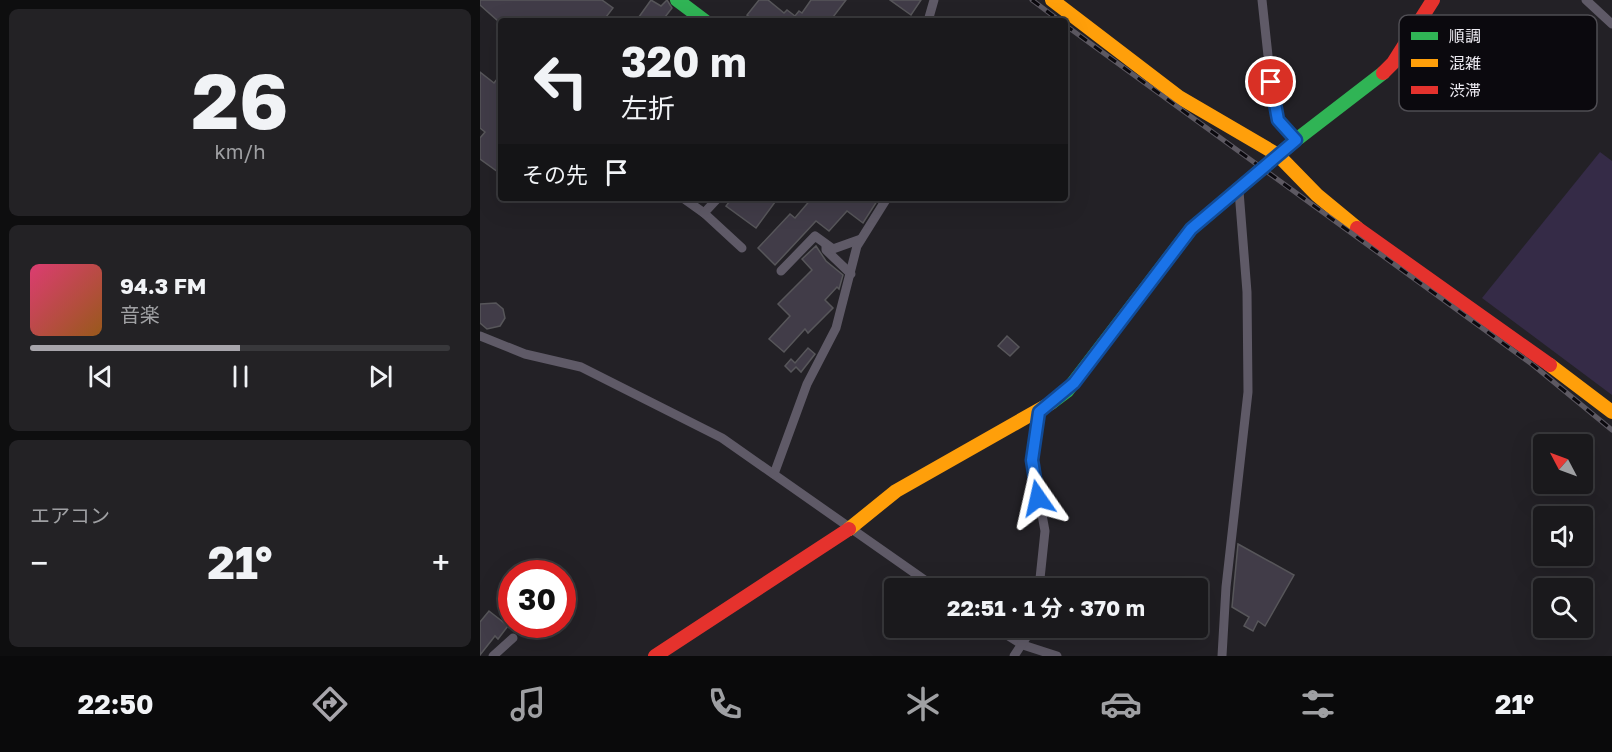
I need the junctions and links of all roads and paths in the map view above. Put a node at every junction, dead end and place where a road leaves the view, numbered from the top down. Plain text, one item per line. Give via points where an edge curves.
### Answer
1 (677, 0) edge
2 (934, 0) edge
3 (1052, 0) edge
4 (1262, 0) edge
5 (1433, 0) edge
6 (1586, 0) edge
7 (1423, 15) edge
8 (701, 18) edge
9 (929, 18) edge
10 (1612, 24) edge
11 (1399, 54) edge
12 (1296, 140) junction
13 (1278, 155) junction
14 (1239, 191) junction
15 (687, 201) edge
16 (715, 201) edge
17 (885, 201) edge
18 (704, 213) junction
19 (861, 239) junction
20 (826, 244) junction
21 (742, 248) dead end
22 (781, 271) dead end
23 (851, 274) junction
24 (480, 336) edge
25 (1039, 412) junction
26 (1612, 412) edge
27 (774, 474) junction
28 (849, 529) junction
29 (921, 578) edge
30 (1040, 578) edge
31 (513, 638) dead end
32 (1012, 638) edge
33 (1027, 638) edge
34 (1023, 645) junction
35 (493, 656) edge
36 (655, 656) edge
37 (1014, 656) edge
38 (1057, 656) edge
39 (1222, 656) edge

1 - 8 street
2 - 9 street
3 - 13 street via 1179,97
4 - 12 street via 1273,102 1278,120
5 - 7 street
6 - 10 street
11 - 12 street via 1377,78
12 - 13 street
13 - 14 street
13 - 26 street via 1360,231 1513,337
14 - 25 street via 1191,229 1074,383
14 - 39 street via 1248,392
15 - 18 street
16 - 18 street
17 - 19 street
18 - 21 street
19 - 20 street via 834,249
19 - 23 street
20 - 22 street via 815,236
20 - 23 street via 826,250
23 - 27 street via 836,328 807,384
24 - 27 street via 525,354 581,367 722,438
25 - 28 street via 896,491
25 - 30 street via 1032,460 1045,531
27 - 28 street
28 - 29 street
28 - 36 street
31 - 35 street
32 - 34 street
33 - 34 street
34 - 37 street
34 - 38 street

